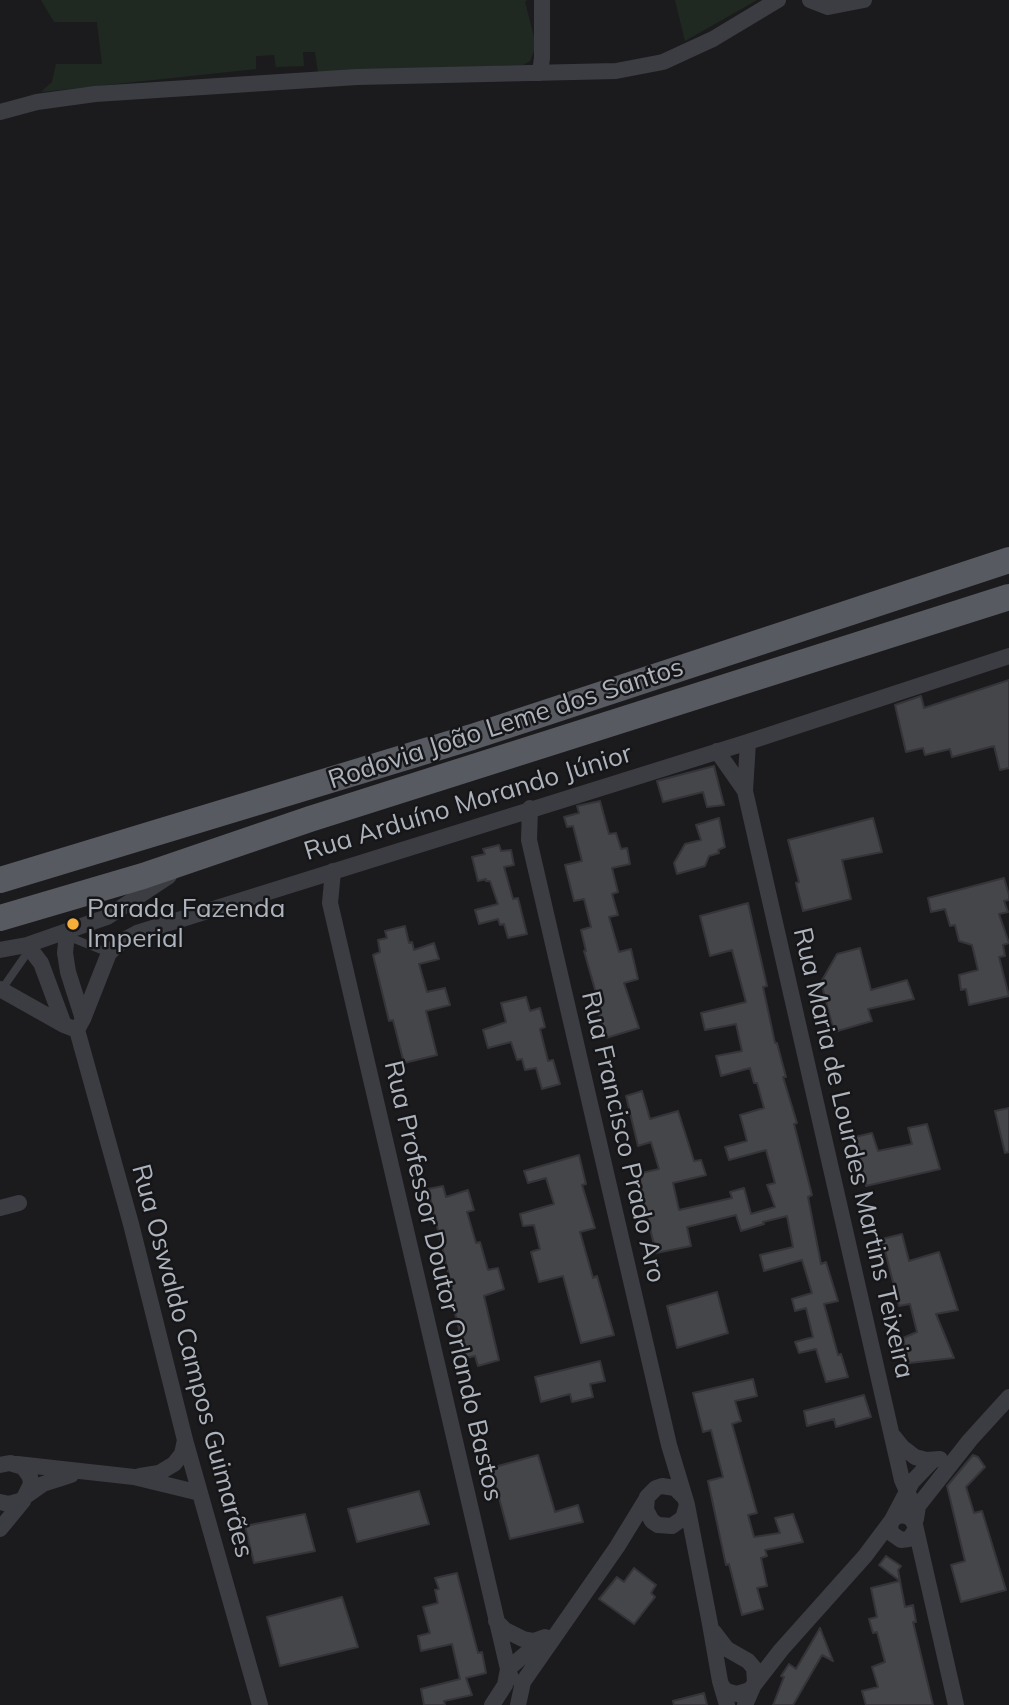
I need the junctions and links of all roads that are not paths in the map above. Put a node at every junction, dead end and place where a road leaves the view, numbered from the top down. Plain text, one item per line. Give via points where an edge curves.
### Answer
1 (542, 0) edge
2 (778, 0) edge
3 (810, 0) edge
4 (864, 0) edge
5 (540, 73) junction
6 (0, 112) edge
7 (1009, 560) edge
8 (1009, 597) edge
9 (1009, 656) edge
10 (748, 741) junction
11 (717, 751) junction
12 (745, 791) junction
13 (530, 808) junction
14 (512, 814) junction
15 (529, 840) junction
16 (194, 858) junction
17 (333, 871) junction
18 (311, 878) junction
19 (0, 880) edge
20 (330, 904) junction
21 (0, 918) edge
22 (67, 934) junction
23 (29, 947) junction
24 (0, 950) edge
25 (109, 953) junction
26 (1, 990) edge
27 (74, 1025) junction
28 (19, 1203) dead end
29 (0, 1208) edge
30 (1009, 1397) edge
31 (891, 1432) junction
32 (186, 1440) junction
33 (970, 1440) junction
34 (669, 1445) junction
35 (933, 1460) junction
36 (7, 1463) edge
37 (88, 1473) junction
38 (134, 1477) junction
39 (907, 1492) junction
40 (200, 1493) junction
41 (652, 1493) junction
42 (25, 1498) junction
43 (686, 1501) junction
44 (0, 1502) edge
45 (892, 1520) junction
46 (661, 1526) junction
47 (915, 1527) junction
48 (0, 1529) edge
49 (899, 1540) junction
50 (617, 1547) junction
51 (696, 1556) junction
52 (865, 1556) junction
53 (925, 1570) junction
54 (496, 1621) junction
55 (563, 1623) junction
56 (710, 1623) junction
57 (544, 1638) junction
58 (781, 1650) junction
59 (744, 1659) junction
60 (508, 1669) junction
61 (720, 1680) junction
62 (753, 1686) junction
63 (260, 1705) edge
64 (492, 1705) edge
65 (517, 1705) edge
66 (727, 1705) edge
67 (745, 1705) edge
68 (956, 1705) edge

1 - 5 street
2 - 5 street via 663,62 617,71
3 - 4 street via 828,7
5 - 6 street via 357,78 95,94
7 - 19 main road, Rodovia João Leme dos Santos via 472,737
8 - 16 main road, Rodovia João Leme dos Santos
9 - 10 street, Rua Arduíno Morando Júnior
10 - 11 street, Rua Arduíno Morando Júnior
10 - 12 street, Rua Maria de Lourdes Martins Teixeira
11 - 12 street, Rua Maria de Lourdes Martins Teixeira
11 - 13 street, Rua Arduíno Morando Júnior
12 - 31 street, Rua Maria de Lourdes Martins Teixeira
13 - 14 street, Rua Arduíno Morando Júnior
13 - 15 street, Rua Francisco Prado Aro
14 - 15 street, Rua Francisco Prado Aro
14 - 17 street, Rua Arduíno Morando Júnior
15 - 34 street, Rua Francisco Prado Aro
16 - 21 main road, Rodovia João Leme dos Santos
16 - 22 street via 107,917
17 - 18 street, Rua Arduíno Morando Júnior
17 - 20 street, Rua Professor Doutor Orlando Bastos
18 - 20 street, Rua Professor Doutor Orlando Bastos
18 - 25 street, Rua Arduíno Morando Júnior via 137,933
20 - 54 street, Rua Professor Doutor Orlando Bastos
22 - 23 street
22 - 25 lane
22 - 27 street, Rua Oswaldo Campos Guimarães
23 - 24 street
23 - 26 lane
23 - 27 street, Rua Oswaldo Campos Guimarães
25 - 27 street
26 - 27 street
27 - 32 street, Rua Oswaldo Campos Guimarães
28 - 29 street
30 - 33 street
31 - 35 street via 908,1452
31 - 39 street, Rua Maria de Lourdes Martins Teixeira
32 - 38 street via 174,1464 159,1473
32 - 40 street, Rua Oswaldo Campos Guimarães
33 - 35 street
33 - 47 street via 918,1506
34 - 41 street, Rua Francisco Prado Aro via 668,1467
34 - 43 street, Rua Francisco Prado Aro
35 - 39 street
36 - 37 street
36 - 42 street via 23,1467 30,1478
37 - 38 street
37 - 42 street via 54,1479
38 - 40 street
39 - 45 street
39 - 47 street, Rua Maria de Lourdes Martins Teixeira
40 - 63 street, Rua Oswaldo Campos Guimarães
41 - 43 street via 663,1486 675,1488
41 - 46 street via 646,1510
41 - 50 street, Rua Francisco Prado Aro
42 - 44 street
42 - 48 street
43 - 46 street via 683,1518 672,1526
43 - 51 street, Rua Francisco Prado Aro
45 - 47 street via 903,1515 911,1518
45 - 49 street via 890,1529
45 - 52 street
46 - 50 street via 638,1529
46 - 51 street, Rua Francisco Prado Aro via 681,1534
47 - 49 street via 909,1539
47 - 53 street, Rua Maria de Lourdes Martins Teixeira
49 - 52 street via 887,1541
49 - 53 street, Rua Maria de Lourdes Martins Teixeira via 915,1553
50 - 55 street
51 - 56 street, Rua Francisco Prado Aro
52 - 58 street
53 - 68 street, Rua Maria de Lourdes Martins Teixeira
54 - 57 street via 523,1639
54 - 60 street, Rua Professor Doutor Orlando Bastos
55 - 57 street
55 - 65 street via 523,1682
56 - 59 street, Rua Francisco Prado Aro via 721,1644
56 - 61 street, Rua Francisco Prado Aro
57 - 60 street
58 - 59 street
58 - 62 street
59 - 61 street via 727,1660
59 - 62 street via 756,1672
60 - 64 street via 505,1685
60 - 65 street, Rua Professor Doutor Orlando Bastos
61 - 62 street via 731,1693 746,1692
61 - 66 street, Rua Francisco Prado Aro
62 - 67 street
64 - 65 street via 505,1700

